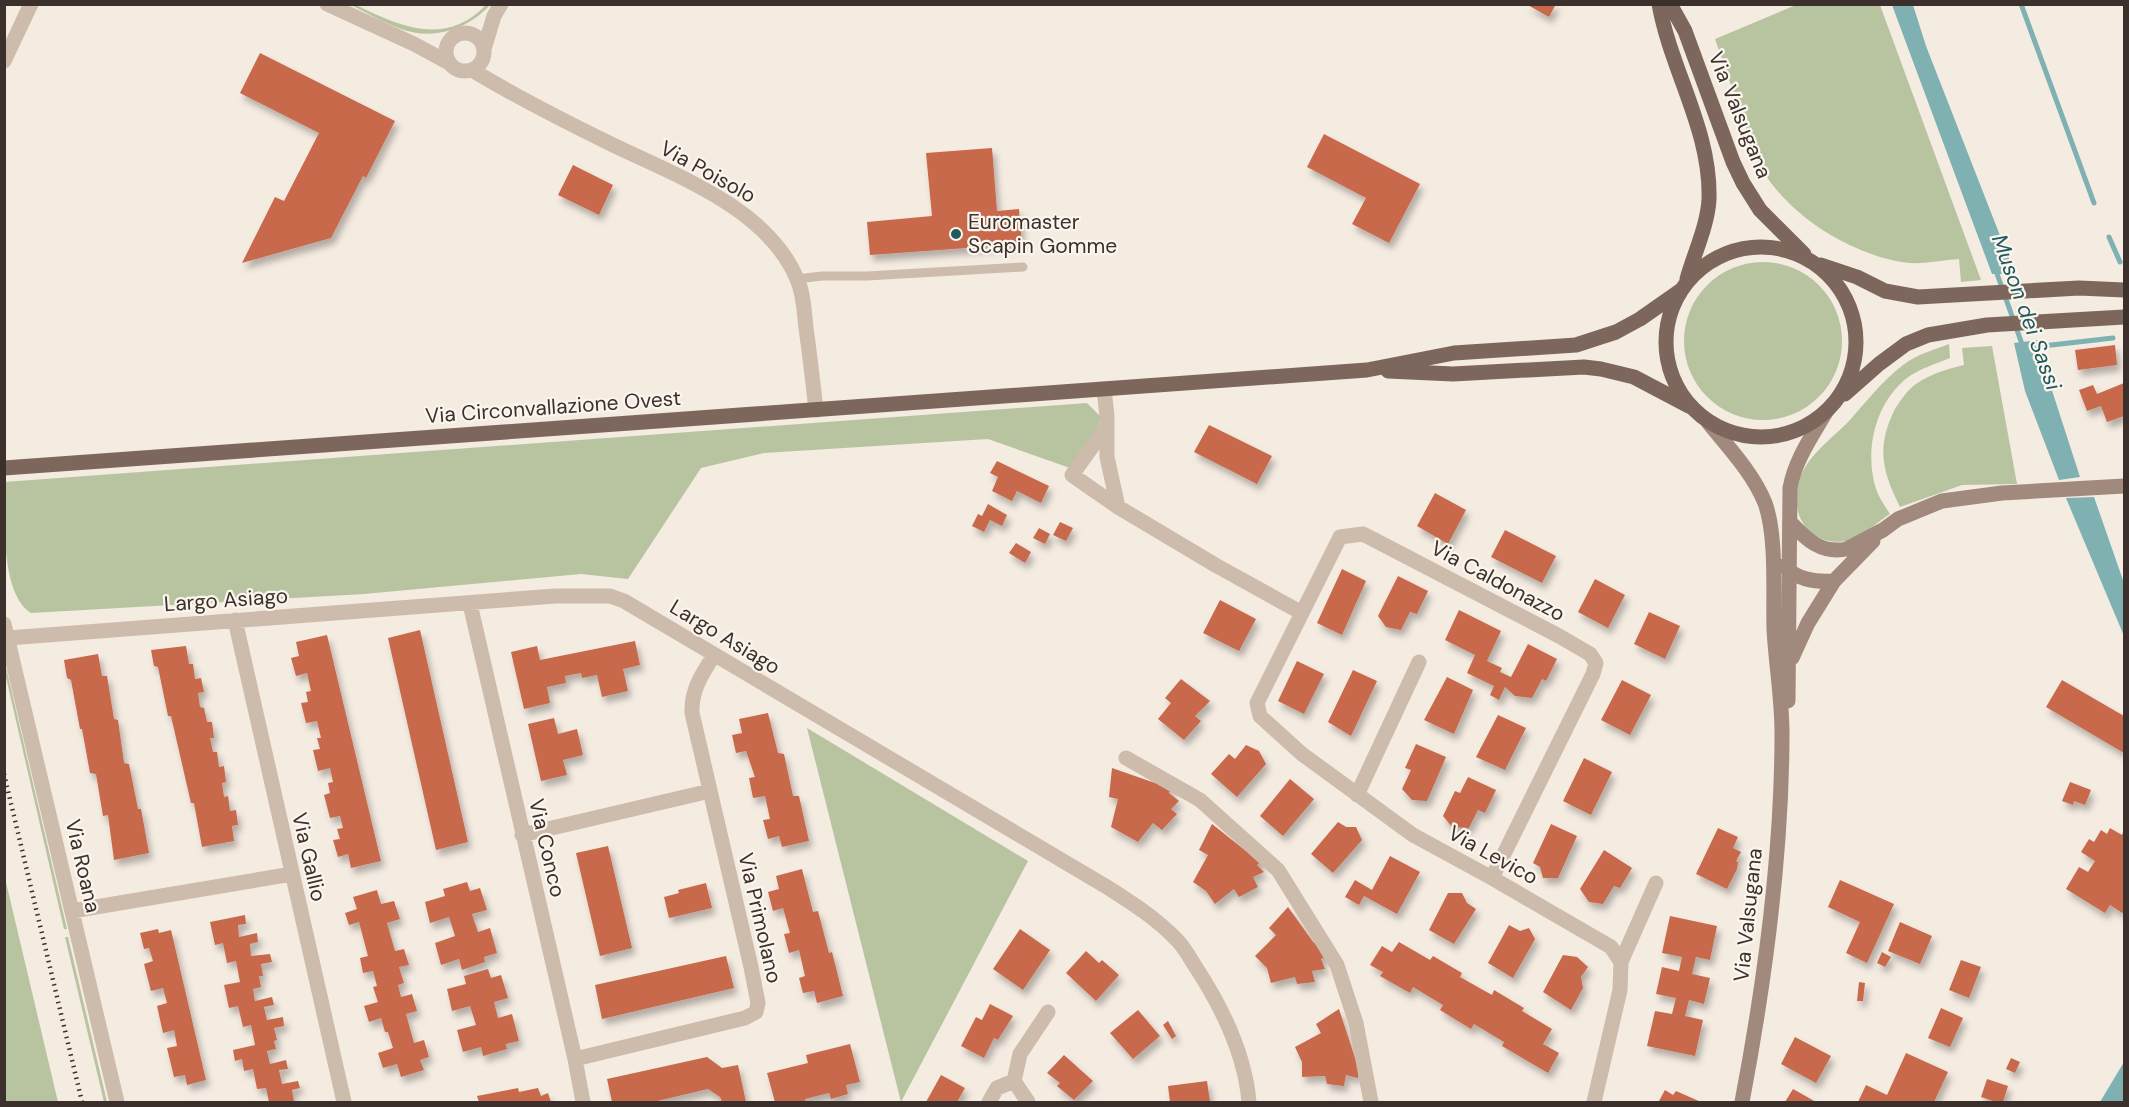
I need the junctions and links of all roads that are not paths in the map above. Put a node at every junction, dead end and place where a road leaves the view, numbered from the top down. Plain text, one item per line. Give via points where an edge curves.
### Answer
1 (31, 4) edge
2 (327, 4) edge
3 (1659, 4) edge
4 (1670, 4) edge
5 (497, 10) edge
6 (467, 33) junction
7 (450, 39) junction
8 (414, 44) junction
9 (484, 53) junction
10 (4, 61) edge
11 (449, 63) junction
12 (472, 70) junction
13 (492, 82) junction
14 (1811, 261) junction
15 (1023, 267) dead end
16 (797, 279) junction
17 (1683, 287) junction
18 (2124, 290) edge
19 (2124, 317) edge
20 (1367, 370) junction
21 (1104, 389) junction
22 (1691, 407) junction
23 (1830, 408) junction
24 (816, 410) junction
25 (1708, 422) junction
26 (1107, 426) junction
27 (4, 468) edge
28 (2124, 486) edge
29 (1762, 497) junction
30 (1118, 507) junction
31 (1790, 522) junction
32 (1883, 530) junction
33 (1790, 571) junction
34 (1834, 581) junction
35 (470, 604) junction
36 (1302, 613) junction
37 (235, 620) junction
38 (6, 631) edge
39 (714, 655) junction
40 (1419, 662) dead end
41 (1789, 664) junction
42 (1260, 716) joint
43 (1782, 731) junction
44 (1126, 758) dead end
45 (710, 791) junction
46 (1357, 795) junction
47 (522, 835) junction
48 (292, 874) junction
49 (1492, 878) junction
50 (1656, 883) dead end
51 (72, 910) junction
52 (1621, 962) junction
53 (1048, 1012) dead end
54 (575, 1059) junction
55 (1014, 1081) junction
56 (117, 1102) edge
57 (344, 1102) edge
58 (583, 1102) edge
59 (989, 1102) edge
60 (1028, 1102) edge
61 (1249, 1102) edge
62 (1371, 1102) edge
63 (1594, 1102) edge
64 (1742, 1102) edge

1 - 10 street
2 - 8 street
3 - 17 main road, Via Valsugana via 1664,33 1701,133 1708,174 1707,214
4 - 14 main road, Via Valsugana via 1685,31 1743,183 1760,210
5 - 6 street
5 - 9 street
6 - 7 street
6 - 9 street via 480,39
7 - 8 street
7 - 11 street via 446,52
8 - 11 street
9 - 12 street via 478,67
9 - 13 street
11 - 12 street via 460,71
12 - 13 street, Via Poisolo
13 - 16 street, Via Poisolo via 713,195 746,216 774,242
14 - 17 main road, Via Circonvallazione Ovest via 1776,247 1742,248 1711,260
14 - 18 main road, Via Circonvallazione Ovest via 1885,291 1918,297 2079,288
14 - 23 main road, Via Circonvallazione Ovest via 1843,292 1856,330 1853,369
15 - 16 lane
16 - 24 street, Via Poisolo via 803,299
17 - 20 main road, Via Circonvallazione Ovest via 1640,319 1616,332 1576,345 1454,352
17 - 22 main road, Via Circonvallazione Ovest via 1669,314 1665,339 1677,387
19 - 23 main road, Via Circonvallazione Ovest via 1986,325 1928,335 1906,344 1879,364
20 - 21 main road, Via Circonvallazione Ovest
20 - 22 main road, Via Circonvallazione Ovest via 1453,374 1584,367 1634,377
21 - 24 main road, Via Circonvallazione Ovest
21 - 26 street
22 - 25 main road, Via Circonvallazione Ovest
23 - 25 main road, Via Circonvallazione Ovest via 1807,426 1774,437 1740,435
23 - 31 main road, Via Valsugana via 1792,476
24 - 27 main road, Via Circonvallazione Ovest
25 - 29 main road, Via Valsugana
26 - 30 street via 1107,457
26 - 30 street via 1072,475
28 - 32 main road via 1990,494 1942,501 1898,519
29 - 33 main road via 1778,523 1781,561
29 - 43 main road, Via Valsugana via 1771,534
30 - 36 street
31 - 32 main road via 1816,546 1831,550 1847,549
31 - 33 main road, Via Valsugana
32 - 34 main road
33 - 34 main road via 1806,580
33 - 41 main road, Via Valsugana
34 - 41 main road
35 - 37 street, Largo Asiago
35 - 39 street, Largo Asiago via 555,596 610,596
35 - 47 street, Via Conco
36 - 42 street, Via Caldonazzo via 1257,703
36 - 49 street, Via Caldonazzo via 1340,537 1363,534 1590,654 1596,663 1593,674
37 - 38 street, Largo Asiago
37 - 48 street, Via Gallio
38 - 51 street, Via Roana
39 - 45 street, Via Primolano via 696,685 692,703
39 - 61 street, Largo Asiago via 1149,914 1179,941 1221,1011 1246,1078
40 - 46 street
41 - 43 main road, Via Valsugana
42 - 46 street, Via Levico
43 - 64 main road, Via Valsugana via 1779,832 1771,915
44 - 62 street via 1200,800 1278,870 1337,965 1356,1023
45 - 47 street
45 - 54 street, Via Primolano via 751,967 756,1012 745,1018
46 - 49 street, Via Levico via 1413,835
47 - 54 street, Via Conco
48 - 51 street
48 - 57 street, Via Gallio
49 - 52 street, Via Levico via 1611,947
50 - 52 street
51 - 56 street, Via Roana
52 - 63 street via 1620,990
53 - 55 street via 1020,1054
54 - 58 street, Via Conco
55 - 59 street via 997,1088
55 - 60 street

